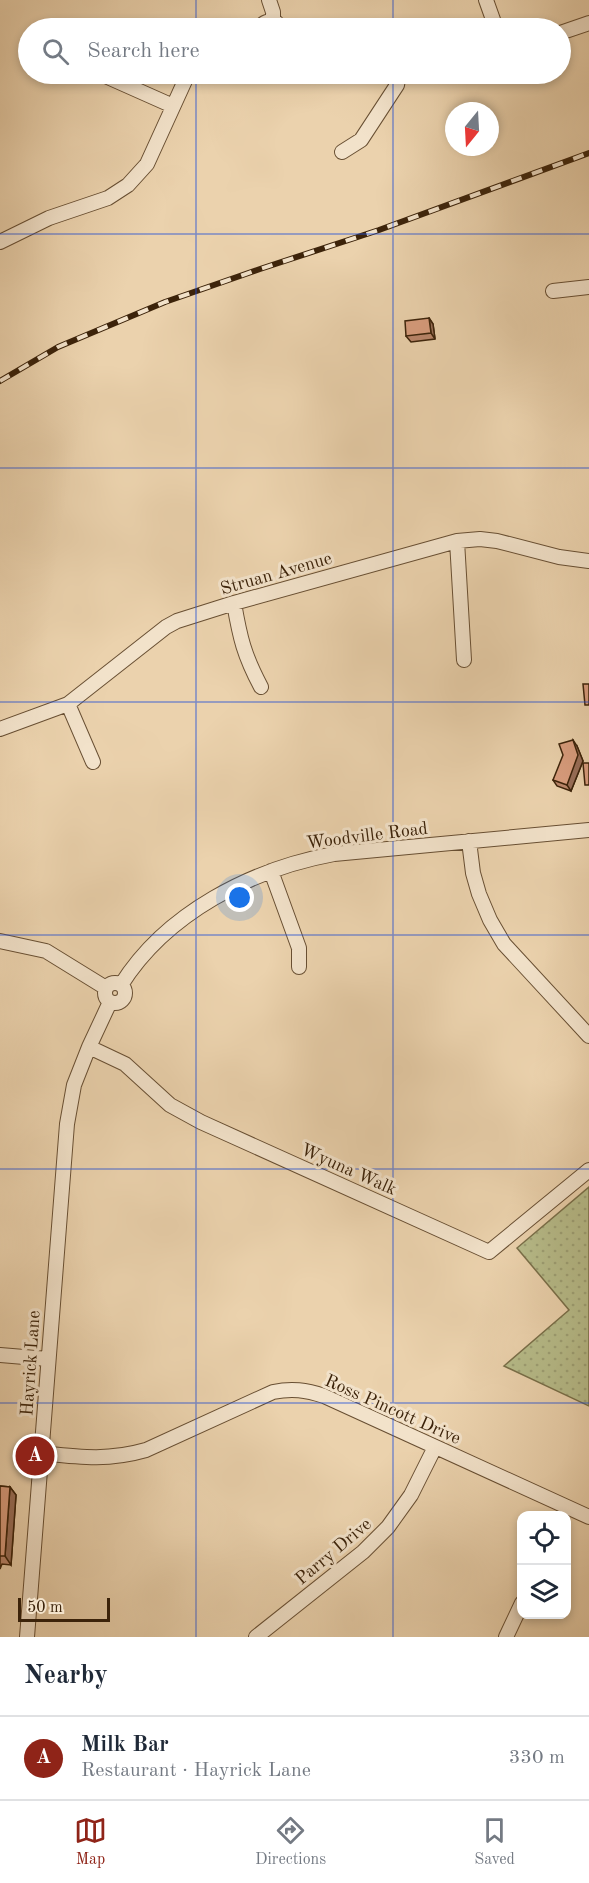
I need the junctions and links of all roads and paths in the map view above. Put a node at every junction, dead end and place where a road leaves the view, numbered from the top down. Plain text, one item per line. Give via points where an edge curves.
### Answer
1 (269, 0) edge
2 (486, 0) edge
3 (275, 18) edge
4 (492, 18) edge
5 (589, 23) edge
6 (571, 29) edge
7 (124, 84) edge
8 (183, 84) edge
9 (397, 84) edge
10 (173, 106) junction
11 (342, 152) dead end
12 (0, 242) edge
13 (589, 287) edge
14 (553, 291) dead end
15 (457, 542) junction
16 (589, 561) edge
17 (234, 603) junction
18 (464, 660) dead end
19 (261, 687) dead end
20 (68, 704) junction
21 (0, 729) edge
22 (93, 762) dead end
23 (589, 830) edge
24 (469, 841) junction
25 (271, 871) junction
26 (0, 941) edge
27 (299, 967) dead end
28 (121, 985) junction
29 (106, 988) junction
30 (110, 1002) junction
31 (589, 1036) edge
32 (88, 1047) junction
33 (589, 1170) edge
34 (0, 1355) edge
35 (48, 1359) junction
36 (435, 1447) junction
37 (41, 1454) junction
38 (563, 1511) edge
39 (571, 1513) edge
40 (589, 1517) edge
41 (517, 1614) edge
42 (27, 1637) edge
43 (256, 1637) edge
44 (506, 1637) edge

1 - 3 street
2 - 4 street
5 - 6 street
7 - 10 street
8 - 10 street
9 - 11 street via 361,140
10 - 12 street via 147,164 128,185 108,198 49,218
13 - 14 street
15 - 16 street, Struan Avenue via 498,541
15 - 17 street, Struan Avenue
15 - 18 street
17 - 19 street via 241,644
17 - 20 street, Struan Avenue via 188,616 166,627
20 - 21 street, Struan Avenue
20 - 22 street
23 - 24 street, Woodville Road
24 - 25 street, Woodville Road via 314,858
24 - 31 street via 479,894 504,944
25 - 27 street via 299,948
25 - 28 street, Woodville Road via 227,890 186,917 148,950
26 - 29 street via 46,951
28 - 29 street via 113,983
28 - 30 street via 124,998
29 - 30 street
30 - 32 street
32 - 33 street, Wyuna Walk via 125,1064 170,1105 201,1122 489,1252
32 - 35 street, Hayrick Lane via 74,1085 67,1124
34 - 35 street
35 - 37 street, Hayrick Lane
36 - 37 street, Ross Pincott Drive via 324,1396 293,1389 273,1392 131,1454 97,1458
36 - 38 street, Ross Pincott Drive
36 - 43 street, Parry Drive via 411,1495 388,1527 363,1552
37 - 42 street, Hayrick Lane
39 - 40 street, Ross Pincott Drive
41 - 44 street

